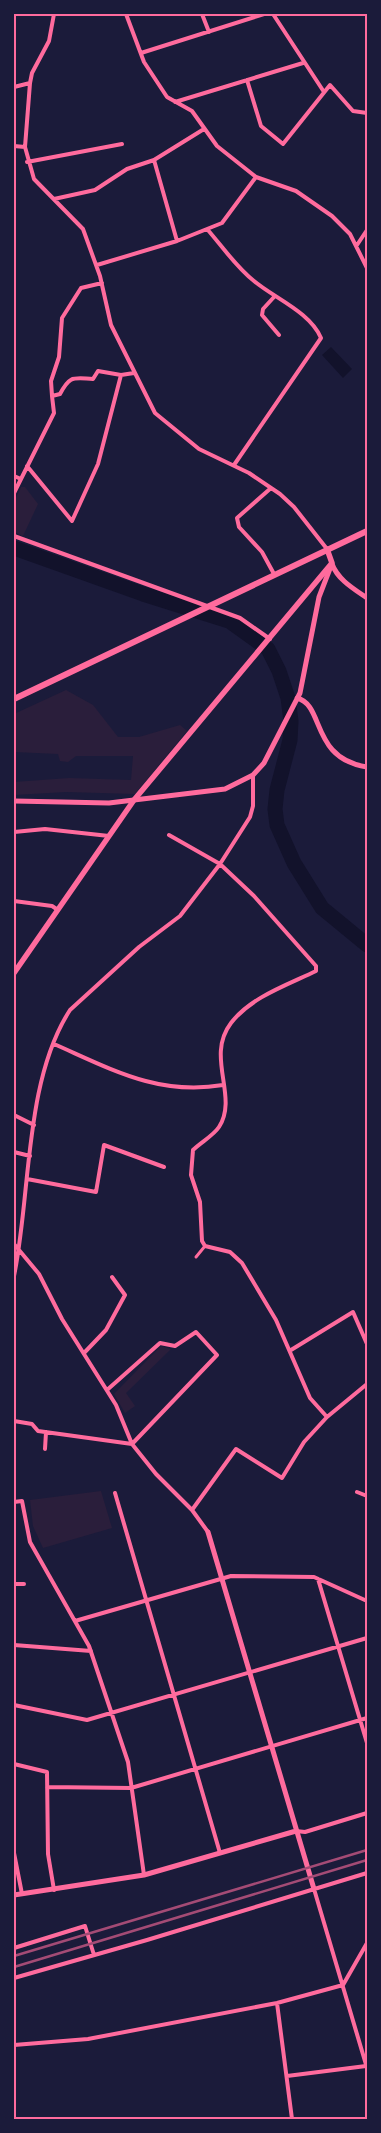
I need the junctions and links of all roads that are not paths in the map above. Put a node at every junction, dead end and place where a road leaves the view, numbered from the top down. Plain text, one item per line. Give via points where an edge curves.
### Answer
1 (54, 14) edge
2 (126, 14) edge
3 (202, 14) edge
4 (264, 14) edge
5 (273, 14) edge
6 (209, 32) junction
7 (140, 53) junction
8 (303, 63) junction
9 (247, 80) junction
10 (30, 83) junction
11 (14, 87) edge
12 (324, 92) junction
13 (175, 102) junction
14 (367, 113) edge
15 (204, 129) junction
16 (122, 144) dead end
17 (14, 146) edge
18 (25, 147) junction
19 (154, 160) junction
20 (28, 162) junction
21 (256, 177) junction
22 (54, 199) junction
23 (207, 229) junction
24 (367, 230) edge
25 (177, 240) junction
26 (357, 245) junction
27 (97, 265) junction
28 (367, 268) edge
29 (102, 283) junction
30 (274, 296) junction
31 (279, 335) dead end
32 (134, 373) junction
33 (121, 375) junction
34 (52, 396) junction
35 (234, 464) junction
36 (27, 466) junction
37 (14, 476) edge
38 (21, 479) junction
39 (271, 488) junction
40 (14, 493) edge
41 (367, 531) edge
42 (14, 536) edge
43 (327, 549) junction
44 (332, 563) junction
45 (274, 574) junction
46 (309, 592) junction
47 (319, 597) junction
48 (367, 598) edge
49 (208, 607) junction
50 (269, 640) junction
51 (297, 698) junction
52 (14, 699) edge
53 (367, 767) edge
54 (254, 775) junction
55 (134, 800) junction
56 (14, 801) edge
57 (14, 832) edge
58 (169, 835) dead end
59 (109, 836) junction
60 (220, 864) junction
61 (14, 901) edge
62 (58, 910) junction
63 (14, 973) edge
64 (54, 1044) junction
65 (222, 1085) junction
66 (14, 1115) edge
67 (34, 1125) junction
68 (14, 1152) edge
69 (30, 1156) junction
70 (164, 1166) dead end
71 (27, 1180) junction
72 (14, 1244) edge
73 (205, 1246) junction
74 (20, 1248) junction
75 (196, 1257) dead end
76 (14, 1276) edge
77 (112, 1277) dead end
78 (367, 1344) edge
79 (290, 1350) junction
80 (84, 1353) junction
81 (367, 1384) edge
82 (107, 1390) junction
83 (327, 1417) junction
84 (14, 1421) edge
85 (46, 1432) junction
86 (132, 1444) junction
87 (45, 1449) dead end
88 (357, 1492) dead end
89 (115, 1493) dead end
90 (367, 1496) edge
91 (14, 1502) edge
92 (192, 1510) junction
93 (208, 1532) joint
94 (367, 1550) edge
95 (367, 1555) edge
96 (222, 1577) junction
97 (318, 1579) junction
98 (14, 1584) edge
99 (24, 1584) dead end
100 (145, 1601) junction
101 (367, 1601) edge
102 (75, 1621) junction
103 (367, 1638) edge
104 (14, 1645) edge
105 (338, 1647) junction
106 (91, 1651) junction
107 (250, 1673) junction
108 (173, 1696) junction
109 (14, 1705) edge
110 (111, 1714) junction
111 (367, 1718) edge
112 (360, 1720) junction
113 (367, 1744) edge
114 (272, 1746) junction
115 (14, 1764) edge
116 (195, 1770) junction
117 (47, 1787) junction
118 (131, 1788) junction
119 (367, 1814) edge
120 (296, 1831) junction
121 (14, 1853) edge
122 (220, 1853) junction
123 (367, 1873) edge
124 (144, 1875) junction
125 (314, 1889) junction
126 (54, 1890) junction
127 (22, 1894) junction
128 (14, 1895) edge
129 (367, 1943) edge
130 (14, 1948) edge
131 (94, 1955) junction
132 (14, 1978) edge
133 (343, 1984) junction
134 (277, 2003) junction
135 (14, 2045) edge
136 (367, 2067) edge
137 (287, 2076) junction
138 (292, 2119) edge

1 - 10 street via 49,41
2 - 7 street
3 - 6 street
4 - 6 street
5 - 8 street
6 - 7 street
7 - 13 street via 167,97
8 - 9 street
8 - 12 street
9 - 12 street via 261,126 283,144
9 - 13 street
10 - 11 street
10 - 18 street
12 - 14 street via 330,85 353,111
13 - 15 street via 192,111
15 - 19 street
15 - 21 street via 218,146
16 - 20 street
17 - 18 street
18 - 20 street
19 - 22 street via 127,169 95,190
19 - 25 street
20 - 22 street via 34,178
21 - 23 street via 222,223
21 - 26 street via 296,191 332,216
22 - 27 street via 83,229
23 - 25 street
23 - 30 street via 252,280
24 - 26 street
25 - 27 street
26 - 28 street
27 - 29 street
29 - 32 street via 111,325
29 - 34 street via 81,288 62,318 59,357 51,381
30 - 31 street via 262,315
30 - 35 street via 302,316 321,338
32 - 33 street
32 - 35 street via 160,418 199,449
33 - 34 street via 98,371 93,379 70,378 60,394
33 - 36 street via 98,464 72,522
34 - 36 street via 54,413
35 - 39 street
36 - 38 street
37 - 38 street
38 - 40 street
39 - 43 street via 294,507
39 - 45 street via 237,518 239,527 262,552
41 - 43 main road
42 - 49 street
43 - 44 main road
43 - 45 main road
44 - 46 main road
44 - 47 street
44 - 48 street via 350,587
45 - 49 main road
46 - 47 street via 317,592
46 - 50 main road
47 - 51 street
49 - 50 street via 240,618
49 - 52 main road
50 - 55 main road
51 - 53 street via 307,705 333,752 350,764
51 - 54 street via 264,763
54 - 55 street via 225,789
54 - 60 street via 250,817
55 - 56 street
55 - 59 main road
57 - 59 street via 44,829
58 - 60 street
59 - 62 main road
60 - 64 street via 180,916 139,947 70,1010
60 - 65 street via 254,896 316,966 316,971 257,1000 232,1022 221,1043
61 - 62 street via 52,906
62 - 63 main road
64 - 65 street via 148,1084 186,1089
64 - 67 street via 44,1073
65 - 73 street via 226,1113 219,1128 193,1150 191,1156 191,1175 200,1202 201,1234
66 - 67 street
67 - 69 street
68 - 69 street
69 - 71 street
70 - 71 street via 104,1145 96,1192
71 - 74 street
72 - 74 street
73 - 75 street
73 - 79 street via 230,1252 242,1263
74 - 76 street
74 - 80 street via 39,1274
77 - 80 street via 125,1295 106,1330
78 - 79 street via 353,1312
79 - 83 street via 310,1398
80 - 82 street
81 - 83 street
82 - 86 street
82 - 86 street via 160,1343 175,1346 196,1332 217,1355
83 - 92 street via 304,1442 282,1478 236,1449
84 - 85 street via 32,1424 38,1431
85 - 86 street
85 - 87 street
86 - 92 street
88 - 90 street
89 - 100 street
91 - 102 street via 22,1500 30,1542
92 - 93 street
93 - 96 street
94 - 95 street
96 - 97 street
96 - 100 street
96 - 107 street
97 - 101 street
97 - 105 street
98 - 99 street
100 - 102 street
100 - 108 street
102 - 106 street
103 - 105 street
104 - 106 street
105 - 107 street
105 - 112 street
106 - 110 street
107 - 108 street
107 - 114 street
108 - 110 street
108 - 116 street
109 - 110 street via 87,1720
110 - 118 street via 128,1762
111 - 112 street
112 - 113 street
112 - 114 street
114 - 116 street
114 - 120 street
115 - 117 street via 47,1772
116 - 118 street
116 - 122 street
117 - 118 street
117 - 126 street via 48,1854
118 - 124 street
119 - 120 street via 304,1832
120 - 122 street
120 - 125 street
121 - 127 street
122 - 124 street
123 - 125 street
124 - 126 street
125 - 131 street
125 - 133 street
126 - 127 street
127 - 128 street
129 - 133 street
130 - 131 street via 85,1926
131 - 132 street
133 - 134 street
133 - 136 street
134 - 135 street via 88,2039
134 - 137 street
136 - 137 street
137 - 138 street

